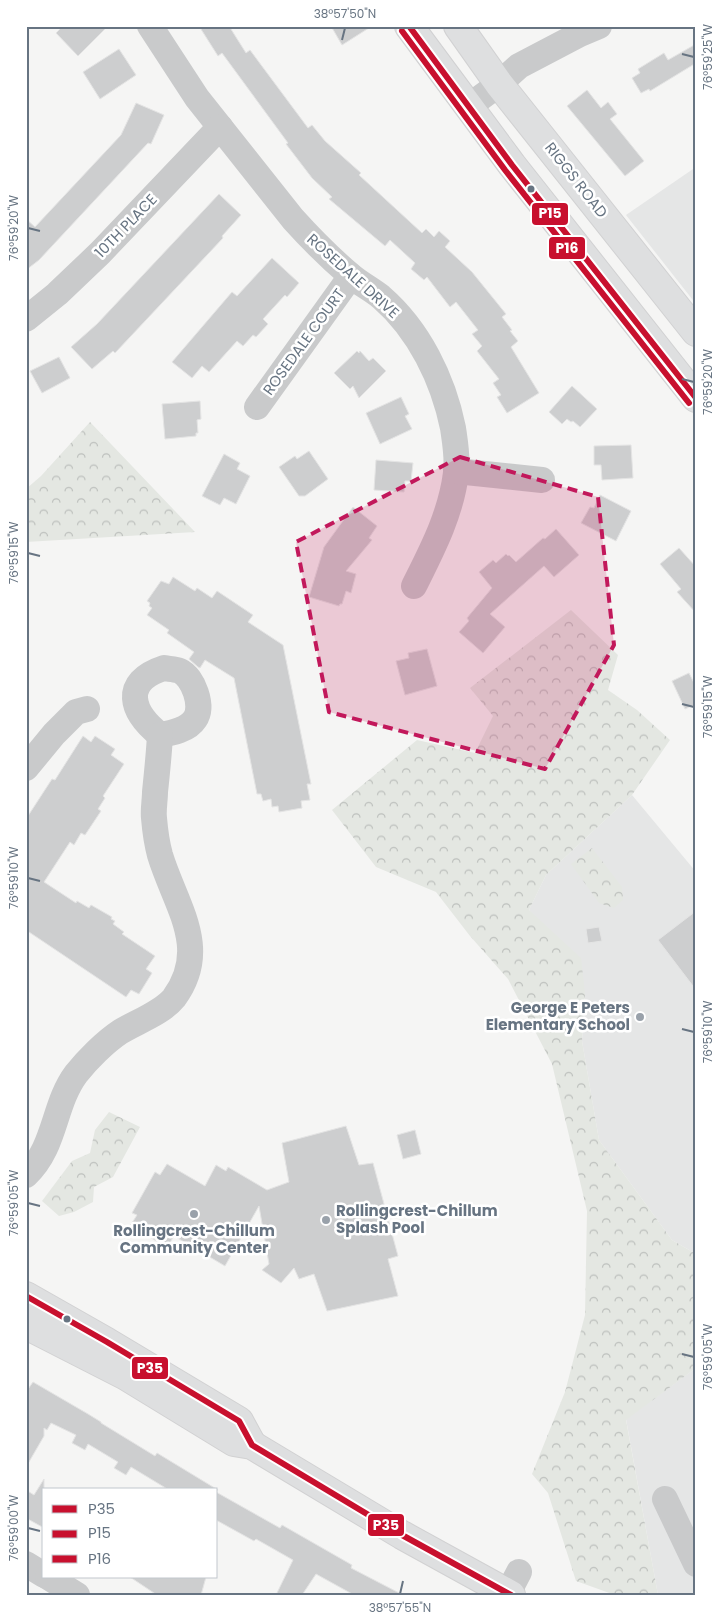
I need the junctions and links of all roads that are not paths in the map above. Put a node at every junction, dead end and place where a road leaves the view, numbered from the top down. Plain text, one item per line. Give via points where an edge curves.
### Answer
1 (150, 26) edge
2 (409, 26) edge
3 (458, 26) edge
4 (599, 26) edge
5 (500, 84) junction
6 (468, 107) junction
7 (220, 127) junction
8 (351, 276) junction
9 (26, 319) edge
10 (696, 332) edge
11 (696, 398) edge
12 (257, 407) dead end
13 (456, 471) junction
14 (542, 480) dead end
15 (414, 586) dead end
16 (87, 709) dead end
17 (160, 735) dead end
18 (26, 768) edge
19 (26, 1175) edge
20 (26, 1296) edge
21 (26, 1326) edge
22 (252, 1445) junction
23 (665, 1499) dead end
24 (26, 1564) edge
25 (696, 1564) edge
26 (42, 1574) edge
27 (50, 1578) edge
28 (511, 1589) edge
29 (78, 1595) edge

1 - 7 street, ROSEDALE DRIVE
2 - 6 main road
3 - 5 main road, RIGGS ROAD
4 - 5 street via 519,66
5 - 6 street
5 - 10 main road, RIGGS ROAD
6 - 11 main road
7 - 8 street, ROSEDALE DRIVE via 293,219
7 - 9 street, 10TH PLACE via 100,252
8 - 12 street, ROSEDALE COURT
8 - 13 street, ROSEDALE DRIVE via 396,312 432,366 448,404 456,447
13 - 14 street
13 - 15 street, ROSEDALE DRIVE via 444,521
16 - 18 street via 76,712
17 - 19 street via 154,816 160,855 179,877 191,956 185,982 172,1000 118,1033 75,1075 64,1095 45,1150
20 - 22 main road via 239,1421
21 - 22 main road via 126,1376 234,1442
22 - 28 main road via 402,1535
23 - 25 street
24 - 26 street
27 - 29 street

